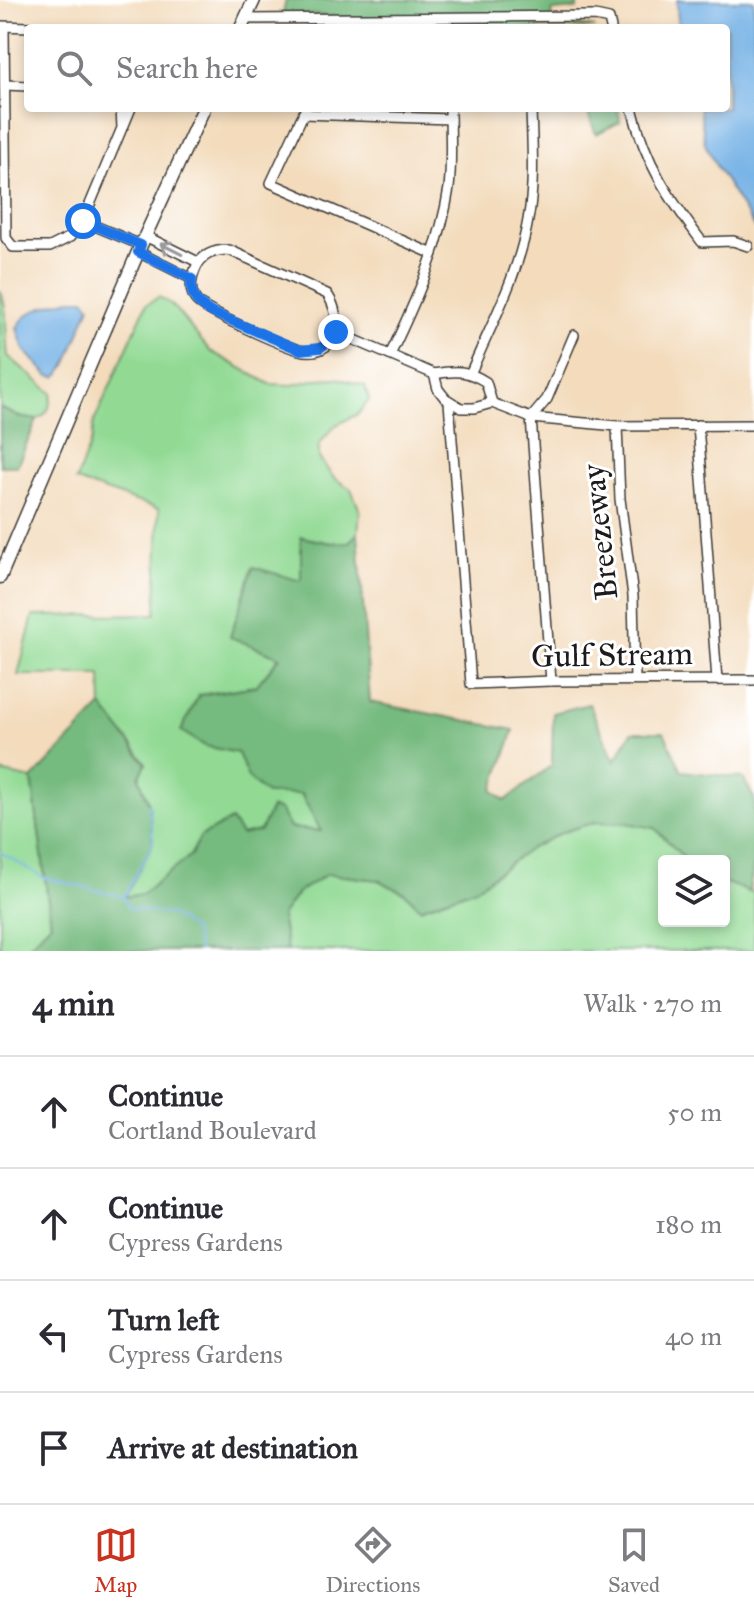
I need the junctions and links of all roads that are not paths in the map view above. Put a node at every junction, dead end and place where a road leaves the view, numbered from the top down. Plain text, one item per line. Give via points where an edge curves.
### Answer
1 (254, 0) edge
2 (244, 24) edge
3 (610, 24) edge
4 (2, 26) edge
5 (24, 27) edge
6 (5, 85) junction
7 (24, 86) edge
8 (121, 112) edge
9 (129, 112) edge
10 (202, 112) edge
11 (305, 112) edge
12 (378, 112) edge
13 (531, 112) edge
14 (633, 112) edge
15 (450, 113) edge
16 (122, 128) junction
17 (83, 221) junction
18 (141, 245) junction
19 (748, 246) dead end
20 (433, 254) junction
21 (198, 262) junction
22 (192, 279) junction
23 (336, 332) junction
24 (574, 335) dead end
25 (390, 355) junction
26 (471, 372) junction
27 (434, 374) junction
28 (449, 402) junction
29 (492, 403) junction
30 (531, 418) junction
31 (698, 425) junction
32 (754, 425) edge
33 (617, 426) junction
34 (0, 577) edge
35 (635, 680) junction
36 (717, 680) junction
37 (754, 680) edge
38 (551, 681) junction

1 - 2 main road
2 - 3 street via 595,16
4 - 5 street
4 - 6 street
6 - 7 street
6 - 17 street via 6,238 13,247 50,247 70,237
8 - 16 street
9 - 16 street
10 - 18 main road
11 - 20 street via 271,183
12 - 15 street
13 - 26 street via 528,221 518,261
14 - 19 street via 657,177 702,242
15 - 20 street via 449,184
16 - 17 street
17 - 18 street
21 -> 18 street
18 - 22 street
18 - 34 main road
20 - 25 street
21 - 22 street
21 - 23 street via 212,252 229,250 304,282 333,303
22 - 23 street via 191,289 201,306 300,350 320,348
23 - 25 street
24 - 30 street via 547,399
25 - 27 street
26 - 27 street
26 - 29 street via 486,382
27 - 28 street
28 - 29 street via 461,408
28 - 38 street, Gulf Stream via 471,684
29 - 30 street
30 - 33 street
30 - 38 street
31 - 32 street
31 - 33 street
31 - 36 street
33 - 35 street, Breezeway
35 - 36 street, Gulf Stream
35 - 38 street, Gulf Stream
36 - 37 street, Gulf Stream

